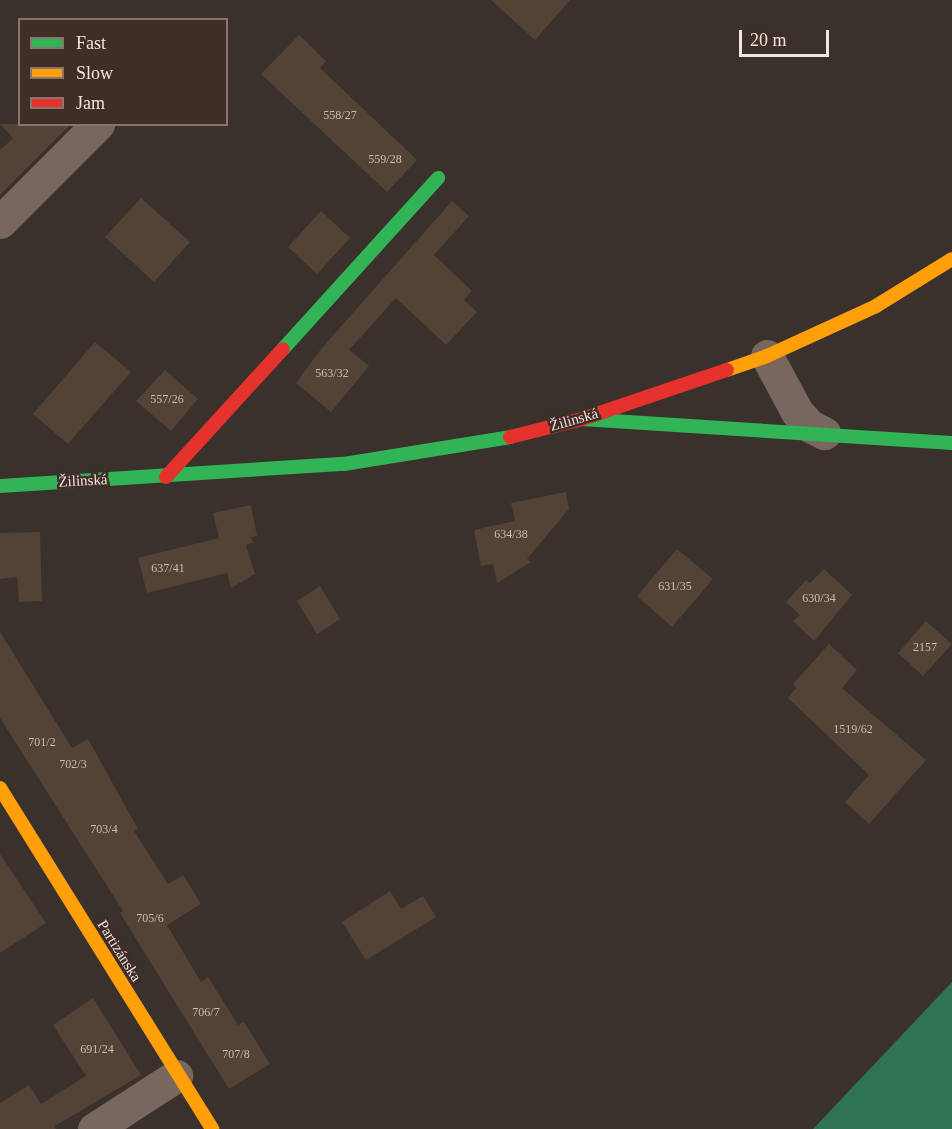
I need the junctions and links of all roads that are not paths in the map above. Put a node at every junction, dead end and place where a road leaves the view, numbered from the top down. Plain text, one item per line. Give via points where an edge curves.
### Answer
1 (96, 126) edge
2 (438, 178) dead end
3 (0, 222) edge
4 (952, 259) edge
5 (767, 356) junction
6 (582, 419) junction
7 (824, 434) junction
8 (952, 443) edge
9 (166, 477) junction
10 (0, 486) edge
11 (0, 788) edge
12 (176, 1076) junction
13 (94, 1129) edge
14 (212, 1129) edge

1 - 3 street
2 - 9 street
4 - 5 street, Žilinská via 876,306
5 - 6 street, Žilinská
5 - 7 street via 797,412
6 - 7 street
6 - 9 street, Žilinská via 510,437 344,464
7 - 8 street
9 - 10 street, Žilinská
11 - 12 street, Partizánska
12 - 13 street
12 - 14 street, Partizánska

